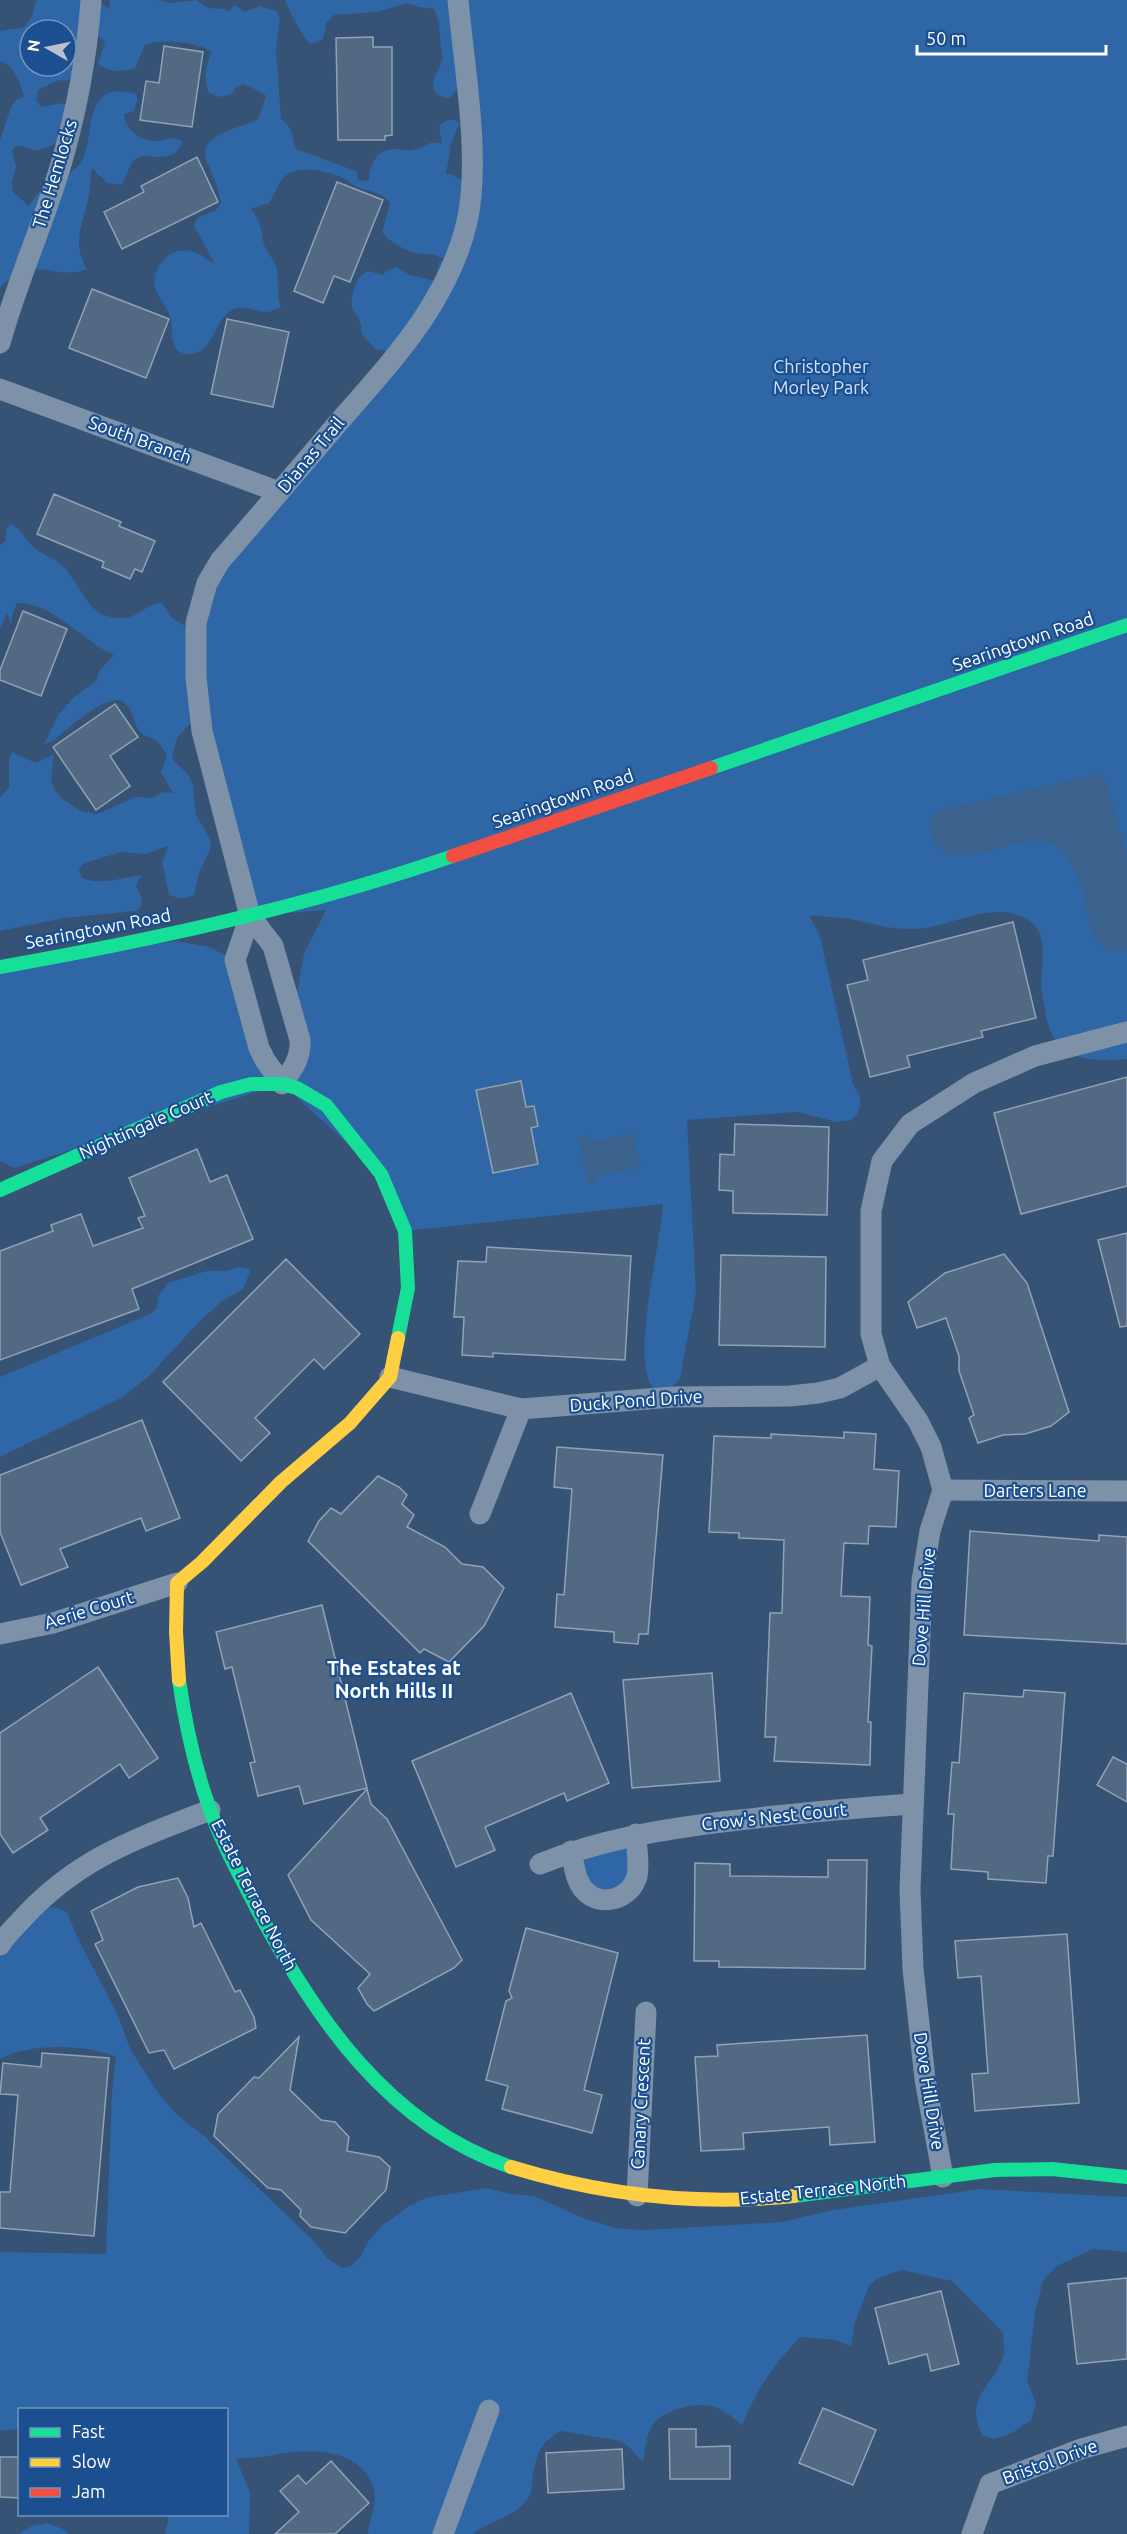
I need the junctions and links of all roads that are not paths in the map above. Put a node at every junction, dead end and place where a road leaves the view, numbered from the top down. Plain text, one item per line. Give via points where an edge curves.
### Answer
1 (91, 0) edge
2 (458, 0) edge
3 (0, 342) edge
4 (0, 389) edge
5 (279, 492) junction
6 (1127, 625) edge
7 (250, 916) junction
8 (0, 967) edge
9 (1127, 1032) edge
10 (282, 1084) junction
11 (5, 1182) edge
12 (880, 1366) junction
13 (390, 1377) junction
14 (521, 1409) junction
15 (944, 1490) junction
16 (1127, 1491) edge
17 (480, 1514) dead end
18 (177, 1583) junction
19 (0, 1634) edge
20 (912, 1804) junction
21 (210, 1810) junction
22 (636, 1834) junction
23 (571, 1851) junction
24 (540, 1864) dead end
25 (0, 1945) edge
26 (646, 2012) dead end
27 (943, 2177) junction
28 (1127, 2177) edge
29 (637, 2196) junction
30 (489, 2410) dead end
31 (1127, 2436) edge
32 (443, 2534) edge
33 (972, 2534) edge

1 - 3 street, The Hemlocks via 74,113 61,162
2 - 5 street, Dianas Trail via 472,150 467,221 455,259 435,302 402,348
4 - 5 street, South Branch
5 - 7 street, Dianas Trail via 212,572 196,630 202,731
6 - 7 street, Searingtown Road via 424,866
7 - 8 street, Searingtown Road
7 - 10 street via 236,960 259,1048
7 - 10 street via 273,946 300,1040 296,1065
9 - 12 street via 1035,1056 974,1083 910,1124 882,1161 871,1211 870,1284 871,1334
10 - 11 street, Nightingale Court via 251,1084 220,1092
10 - 13 street via 326,1105 381,1174 405,1231 408,1288
12 - 14 street, Duck Pond Drive via 849,1384 818,1394 673,1397
12 - 15 street via 918,1421
13 - 14 street, Duck Pond Drive
13 - 18 street via 350,1423 281,1482
14 - 17 street
15 - 16 street, Darters Lane
15 - 20 street, Dove Hill Drive via 930,1531 922,1581
18 - 19 street, Aerie Court via 53,1623
18 - 21 street, Estate Terrace North via 174,1653 179,1688
20 - 22 street, Crow's Nest Court via 819,1810
20 - 27 street, Dove Hill Drive via 909,1890 913,1969
21 - 25 street via 98,1857 45,1895
21 - 29 street, Estate Terrace North via 283,1958 342,2042 393,2098 474,2155 580,2186
22 - 23 street, Crow's Nest Court
22 - 23 street via 638,1874 621,1897 611,1900 584,1890
23 - 24 street, Crow's Nest Court
26 - 29 street, Canary Crescent
27 - 28 street, Estate Terrace North via 1026,2169
27 - 29 street, Estate Terrace North via 772,2198 693,2200
30 - 32 street
31 - 33 street, Bristol Drive via 990,2484

